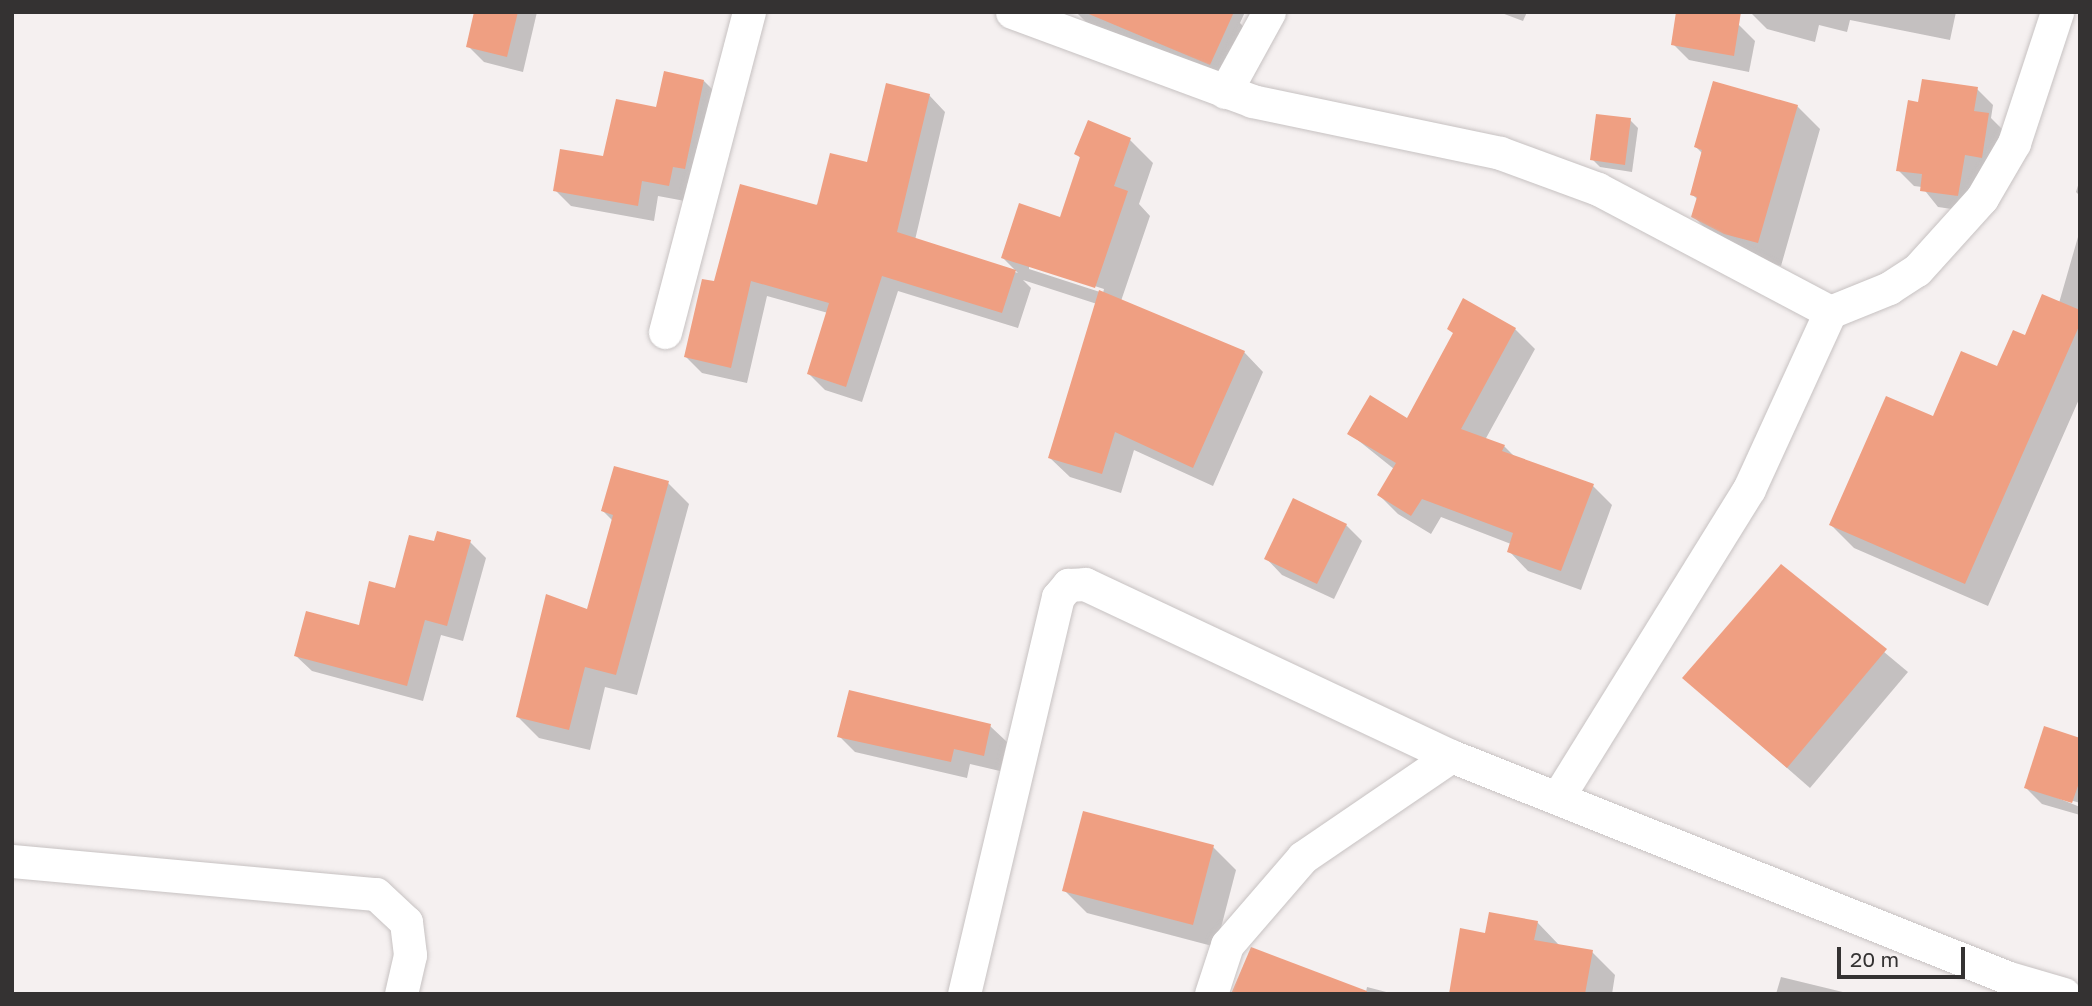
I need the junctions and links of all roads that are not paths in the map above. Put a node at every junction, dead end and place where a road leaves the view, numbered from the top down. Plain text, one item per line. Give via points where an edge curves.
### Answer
1 (749, 12) edge
2 (1012, 12) edge
3 (1269, 12) edge
4 (2057, 12) edge
5 (1225, 92) junction
6 (1829, 312) junction
7 (665, 332) dead end
8 (1451, 756) junction
9 (1558, 797) junction
10 (12, 861) edge
11 (401, 994) edge
12 (964, 994) edge
13 (1211, 994) edge
14 (2064, 994) edge

1 - 7 street
2 - 5 street
3 - 5 street
4 - 6 street via 2014,143 1982,198 1917,270 1889,288
5 - 6 street via 1500,153 1598,189
6 - 9 street via 1749,489
8 - 9 street
8 - 12 street via 1085,583 1068,585 1058,597
8 - 13 street via 1303,857 1227,945
9 - 14 street via 2009,978
10 - 11 street via 376,894 406,922 410,955

